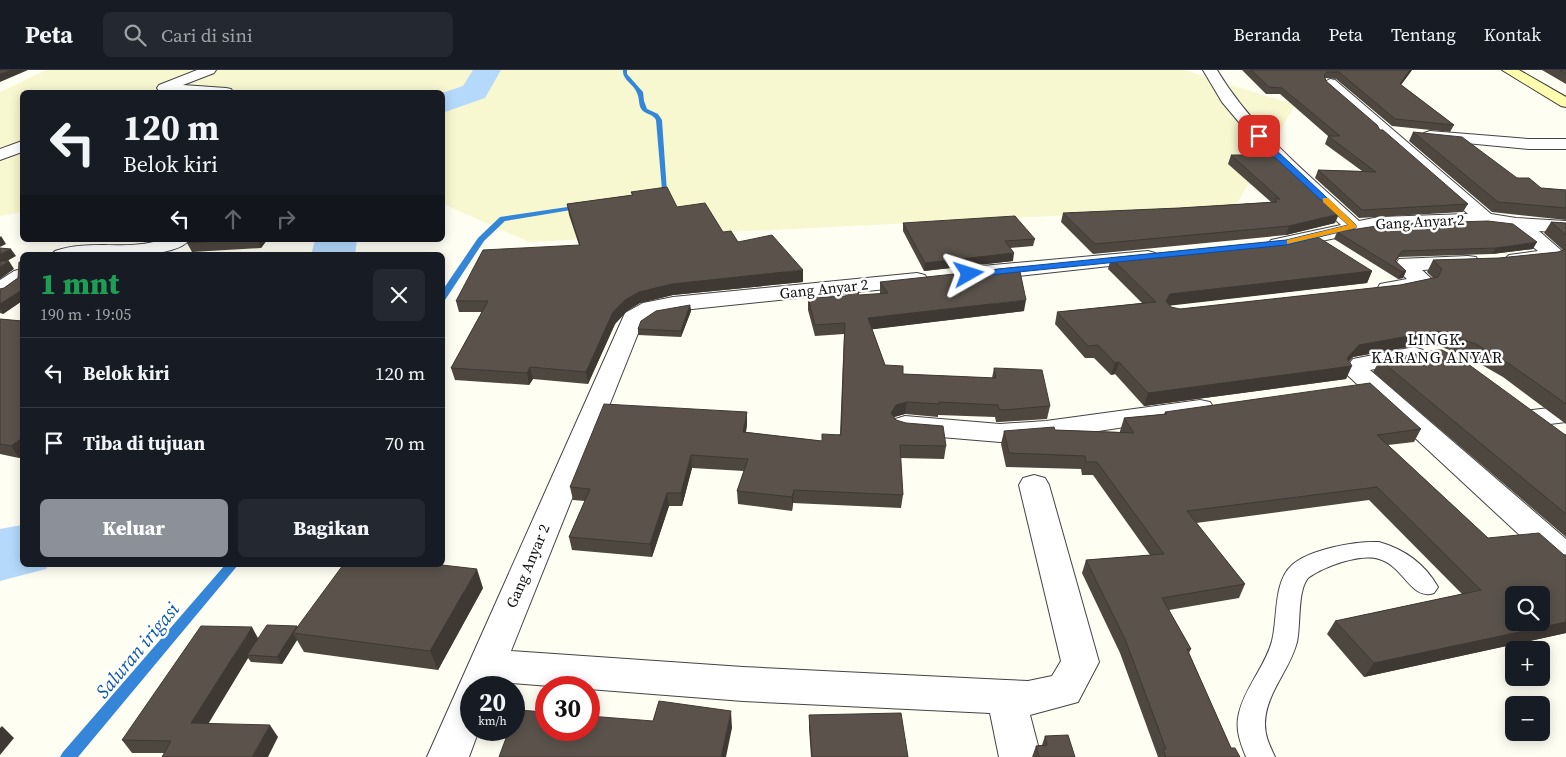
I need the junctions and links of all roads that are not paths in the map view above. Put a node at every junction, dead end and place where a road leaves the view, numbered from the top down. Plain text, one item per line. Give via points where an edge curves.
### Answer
1 (209, 70) edge
2 (1210, 70) edge
3 (1509, 70) edge
4 (1330, 83) edge
5 (166, 89) edge
6 (186, 90) edge
7 (1566, 103) edge
8 (1383, 132) junction
9 (1566, 144) edge
10 (20, 147) edge
11 (0, 155) edge
12 (1485, 218) junction
13 (1516, 224) junction
14 (1353, 226) junction
15 (1566, 227) edge
16 (1311, 236) junction
17 (174, 242) edge
18 (1256, 246) edge
19 (1335, 251) edge
20 (73, 252) edge
21 (106, 252) edge
22 (106, 252) edge
23 (1167, 255) edge
24 (20, 277) edge
25 (1369, 283) edge
26 (0, 290) edge
27 (1439, 354) edge
28 (1225, 405) edge
29 (1566, 414) edge
30 (905, 425) edge
31 (1566, 440) edge
32 (1034, 485) dead end
33 (1566, 558) edge
34 (1426, 587) dead end
35 (482, 676) edge
36 (525, 677) edge
37 (1006, 698) junction
38 (460, 728) edge
39 (448, 757) edge
40 (1020, 757) edge
41 (1262, 757) edge

1 - 5 street
2 - 14 street via 1227,99 1270,148
3 - 7 street
4 - 8 street
5 - 6 street
8 - 9 street via 1474,141
8 - 12 street
10 - 11 street
12 - 13 street, Gang Anyar 2
12 - 14 street, Gang Anyar 2
13 - 15 street, Gang Anyar 2
13 - 25 street via 1549,248 1551,255 1488,262 1407,264 1405,267 1422,283 1394,288
14 - 16 street, Gang Anyar 2
16 - 18 street, Gang Anyar 2
16 - 19 street
17 - 22 street via 160,248
20 - 21 street
23 - 35 street, Gang Anyar 2 via 673,304 640,312 628,326
24 - 26 street
27 - 33 street via 1419,354 1362,364 1356,371 1357,383
28 - 30 street via 1046,430 1000,433
29 - 31 street via 1526,411
32 - 37 street via 1080,662 1064,690 1028,698
34 - 41 lane via 1403,562 1379,550 1334,556 1310,564 1296,576 1288,630 1281,652 1253,706 1252,737
36 - 37 street via 743,684
37 - 40 street
38 - 39 street

